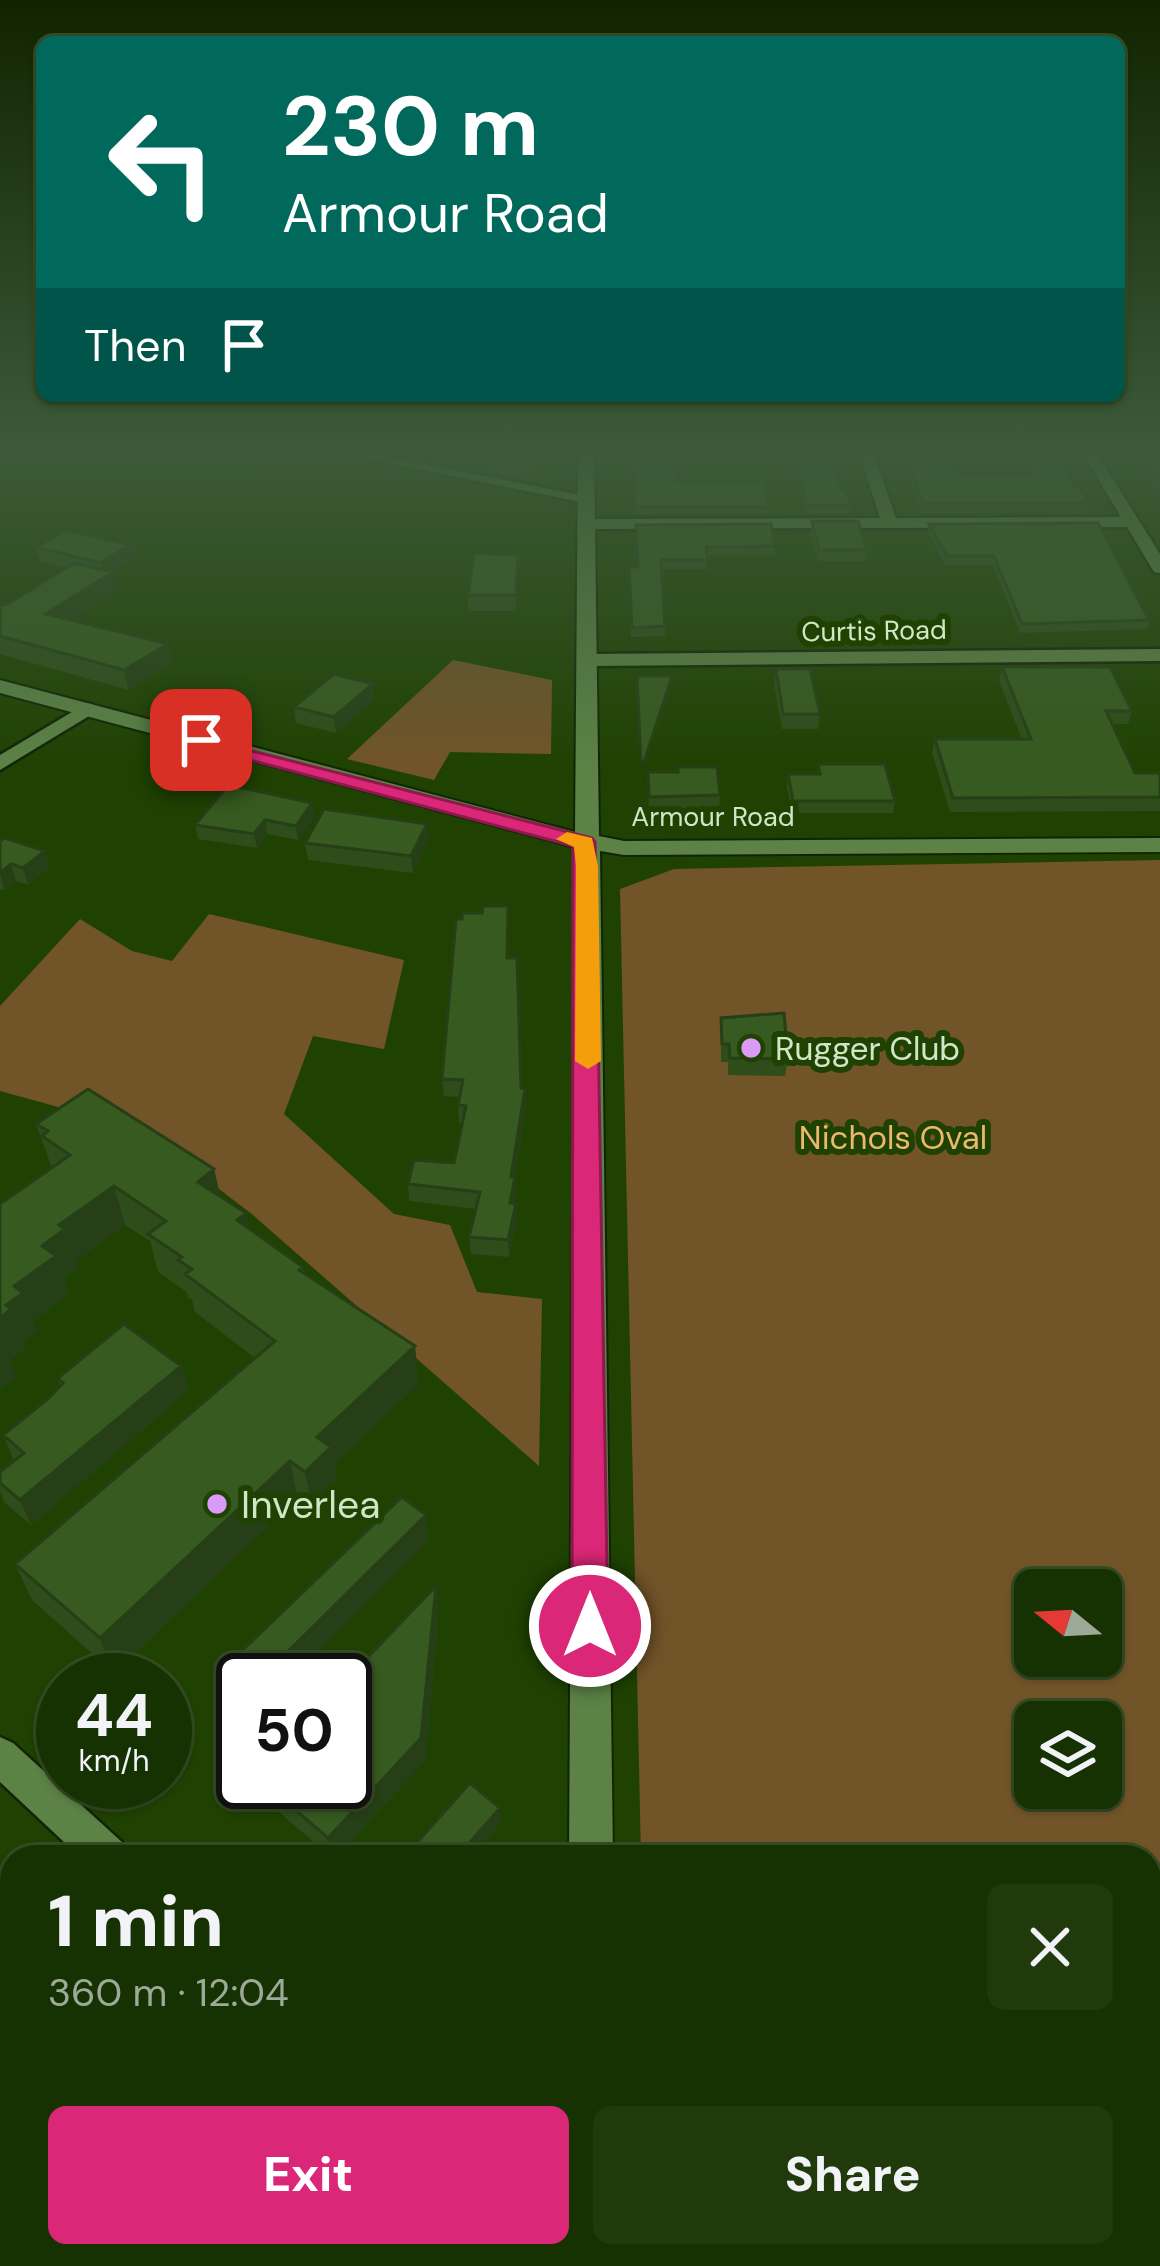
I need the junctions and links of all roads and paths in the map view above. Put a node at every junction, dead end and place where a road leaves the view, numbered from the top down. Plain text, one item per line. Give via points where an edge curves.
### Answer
1 (587, 555) edge
2 (1160, 655) edge
3 (589, 660) junction
4 (0, 686) edge
5 (87, 709) junction
6 (0, 764) edge
7 (584, 842) junction
8 (1160, 845) edge
9 (0, 1756) edge
10 (96, 1845) edge
11 (591, 1845) edge

1 - 3 main road
2 - 3 street, Curtis Road
3 - 7 main road
4 - 5 main road, Armour Road
5 - 6 street
5 - 7 main road, Armour Road
7 - 8 main road, Armour Road
7 - 11 main road
9 - 10 street

